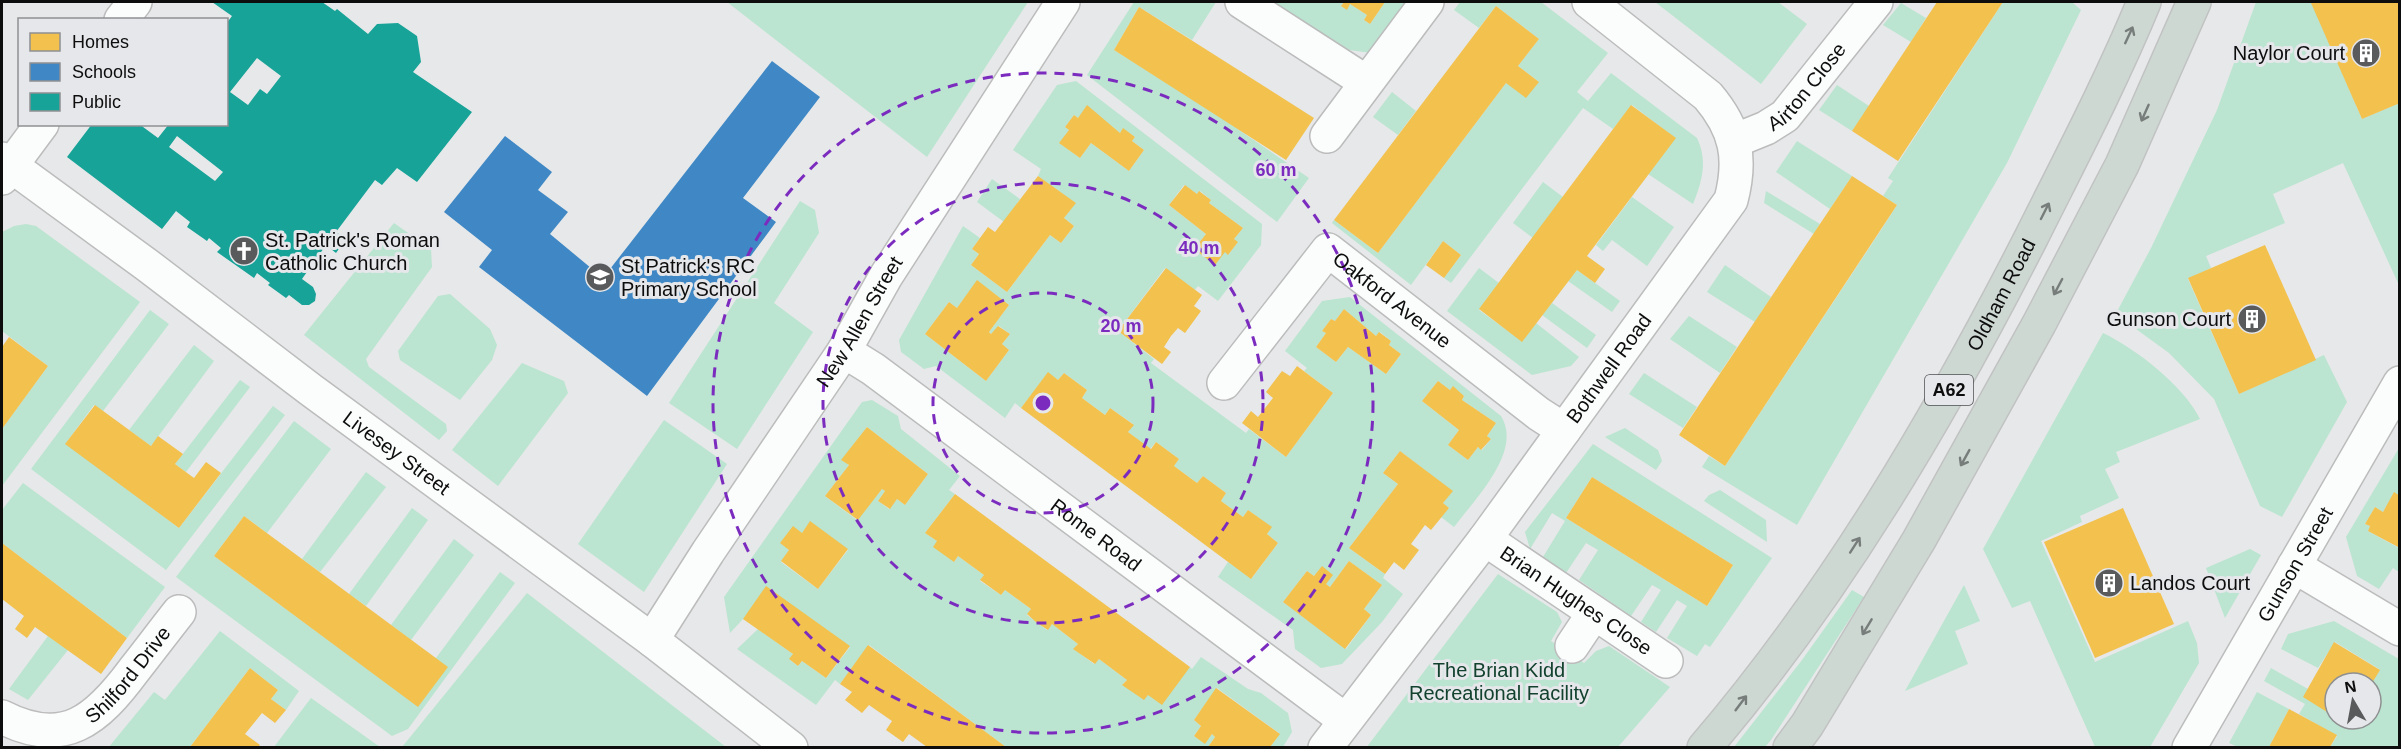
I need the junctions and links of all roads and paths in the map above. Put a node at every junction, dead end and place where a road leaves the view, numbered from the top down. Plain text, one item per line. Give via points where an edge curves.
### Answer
1 (135, 2) edge
2 (1063, 2) edge
3 (1242, 2) edge
4 (1427, 2) edge
5 (1589, 2) edge
6 (2144, 2) edge
7 (2194, 2) edge
8 (1862, 6) edge
9 (123, 18) edge
10 (1366, 82) junction
11 (40, 126) edge
12 (1327, 136) dead end
13 (1734, 141) junction
14 (5, 167) edge
15 (844, 351) junction
16 (1224, 383) dead end
17 (2400, 383) edge
18 (1564, 430) junction
19 (1485, 539) junction
20 (2294, 567) junction
21 (179, 612) dead end
22 (1594, 613) junction
23 (2400, 629) edge
24 (652, 640) junction
25 (1572, 646) dead end
26 (1666, 661) dead end
27 (2, 717) edge
28 (1345, 720) junction
29 (791, 747) edge
30 (1325, 747) edge
31 (1704, 747) edge
32 (1790, 747) edge
33 (2189, 747) edge

1 - 9 street
2 - 15 street, New Allen Street via 886,276
3 - 10 street
4 - 10 street
5 - 13 street, Bothwell Road via 1708,96 1726,119
31 -> 6 highway, Oldham Road / A62 via 1737,709 1839,570 1907,464 2006,287 2071,160
7 -> 32 highway, A62 via 2122,165 2039,324 1919,540
8 - 13 street, Airton Close via 1785,116
10 - 12 street
11 - 14 street
13 - 18 street, Bothwell Road via 1736,176 1731,200
14 - 24 street, Livesey Street via 155,271
15 - 24 street, New Allen Street
15 - 28 street, Rome Road
16 - 18 street, Oakford Avenue via 1328,250
17 - 20 street, Gunson Street
18 - 19 street, Bothwell Road
19 - 22 street, Brian Hughes Close
19 - 28 street, Bothwell Road
20 - 23 street
20 - 33 street, Gunson Street
21 - 27 street, Shilford Drive via 117,693 95,717 75,729 41,733
22 - 25 street
22 - 26 street, Brian Hughes Close
24 - 29 street, Livesey Street
28 - 30 street, Bothwell Road

